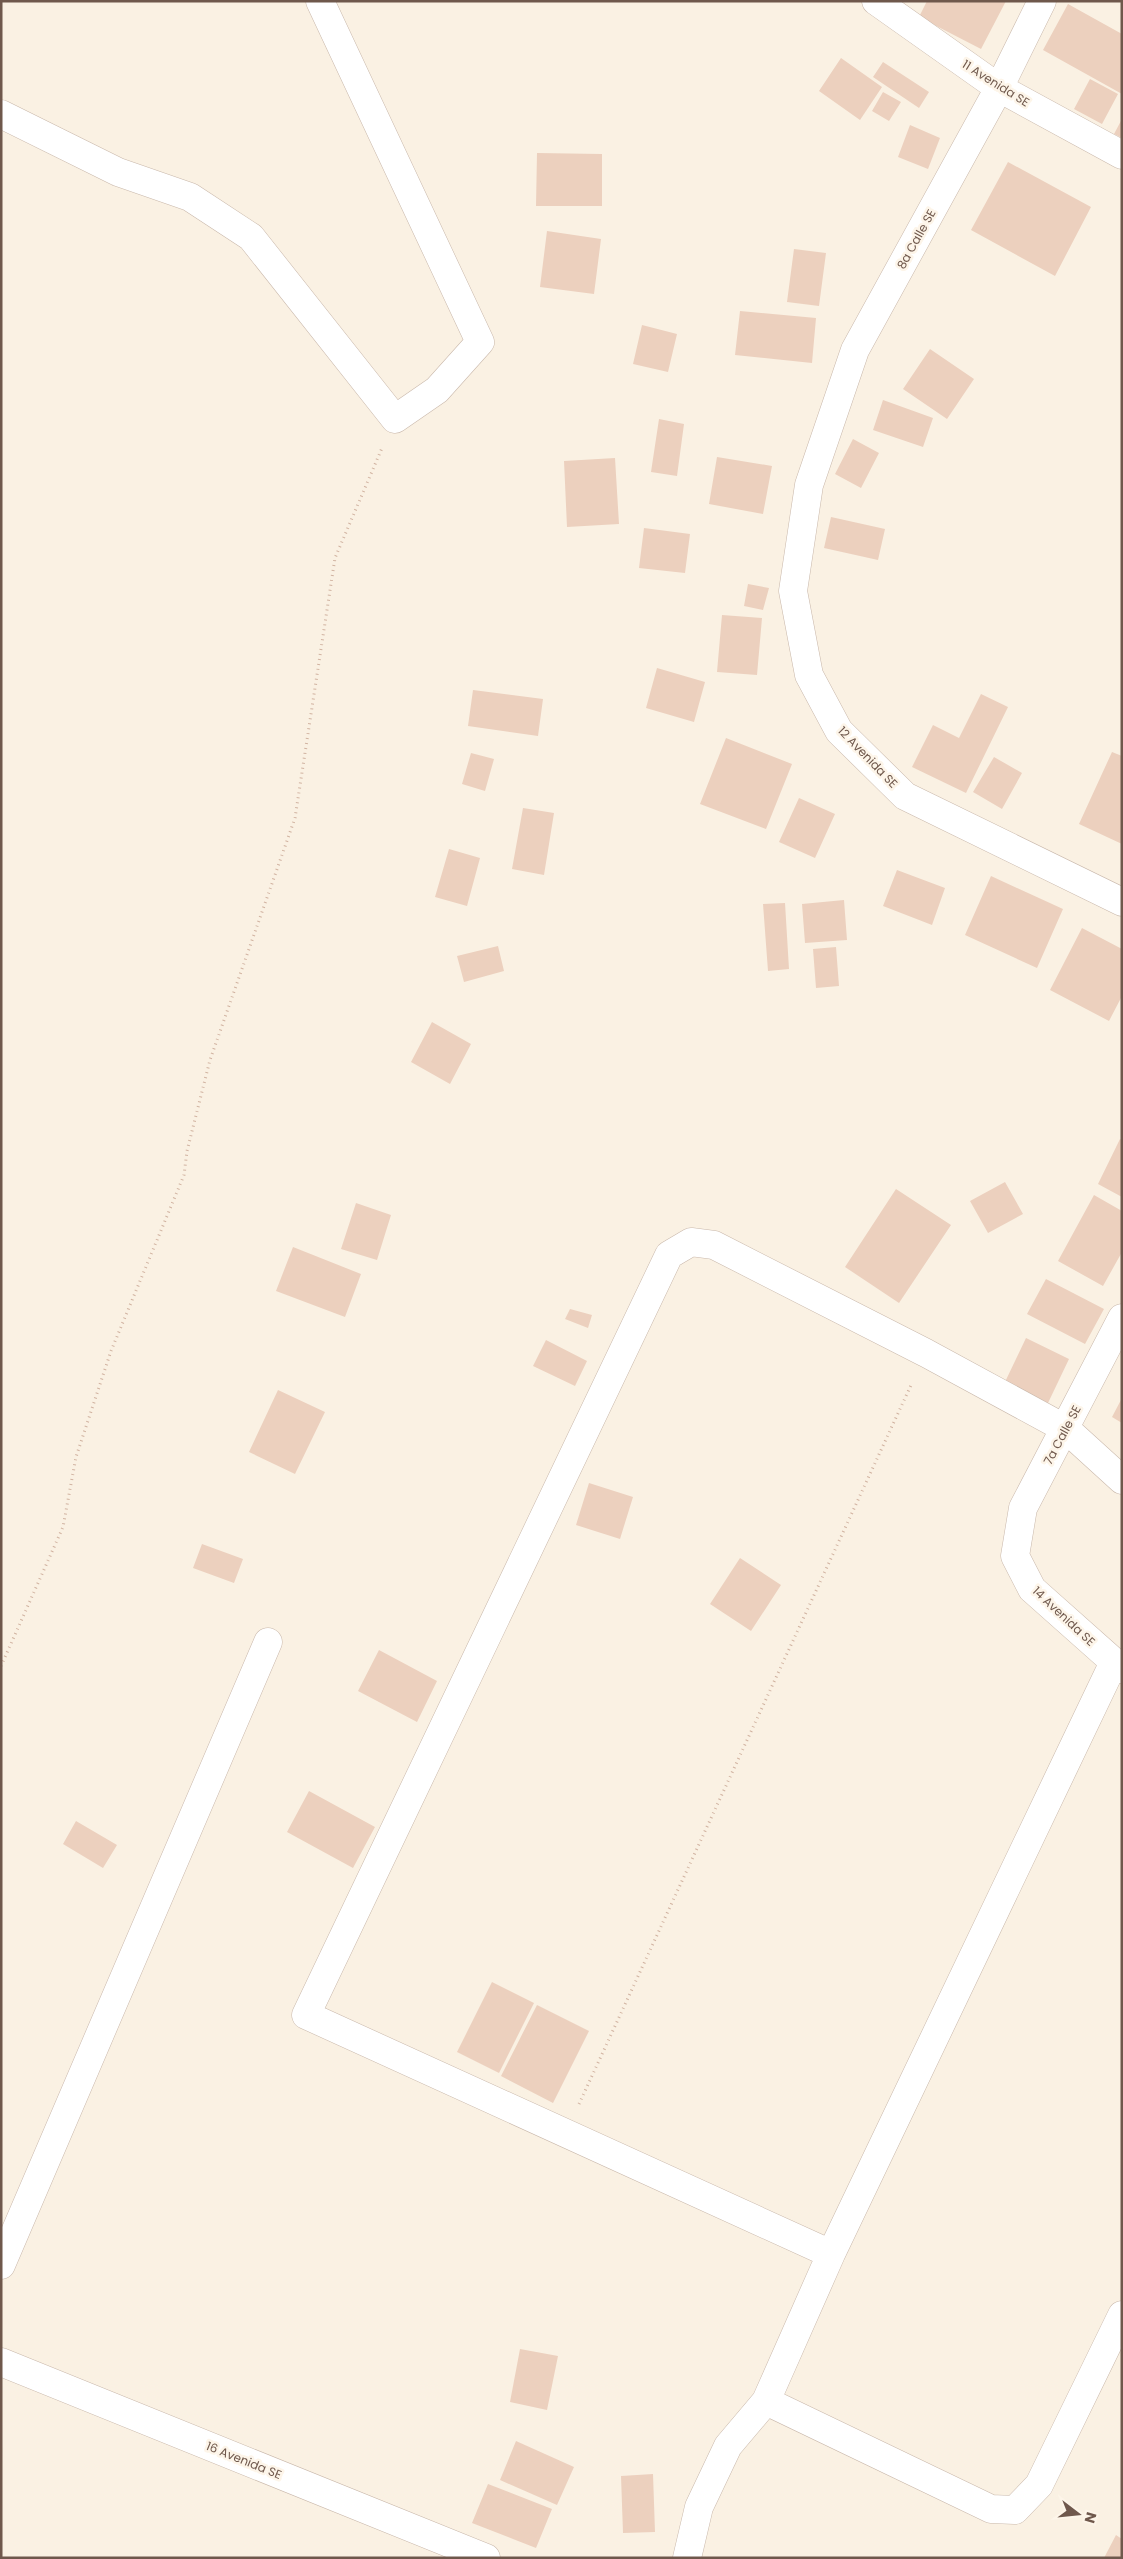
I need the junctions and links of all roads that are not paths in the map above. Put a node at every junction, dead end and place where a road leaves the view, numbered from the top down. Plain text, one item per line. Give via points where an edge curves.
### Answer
1 (320, 1) edge
2 (876, 1) edge
3 (1042, 1) edge
4 (999, 88) junction
5 (1, 114) edge
6 (1122, 155) edge
7 (809, 485) joint
8 (1122, 902) edge
9 (1122, 1318) edge
10 (1066, 1428) junction
11 (1122, 1480) edge
12 (1014, 1556) joint
13 (268, 1642) dead end
14 (1118, 1665) edge
15 (831, 2254) junction
16 (1, 2265) edge
17 (1122, 2315) edge
18 (1, 2362) edge
19 (766, 2401) junction
20 (486, 2558) edge
21 (687, 2558) edge

1 - 5 street via 480,342 437,390 394,419 251,237 190,197 118,172
2 - 4 street, 11 Avenida SE
3 - 4 street, 8a Calle SE
4 - 6 street, 11 Avenida SE
4 - 7 street, 8a Calle SE via 854,350
7 - 8 street, 12 Avenida SE via 793,591 809,675 839,731 906,796
9 - 10 street, 7a Calle SE
10 - 11 street
10 - 12 street, 7a Calle SE via 1023,1508
10 - 15 street via 714,1245 691,1242 669,1255 306,2015
12 - 14 street, 14 Avenida SE via 1032,1589
13 - 16 street
14 - 15 street
15 - 19 street
17 - 19 street via 1039,2485 1015,2510 991,2509
18 - 20 street, 16 Avenida SE
19 - 21 street via 728,2446 698,2507

